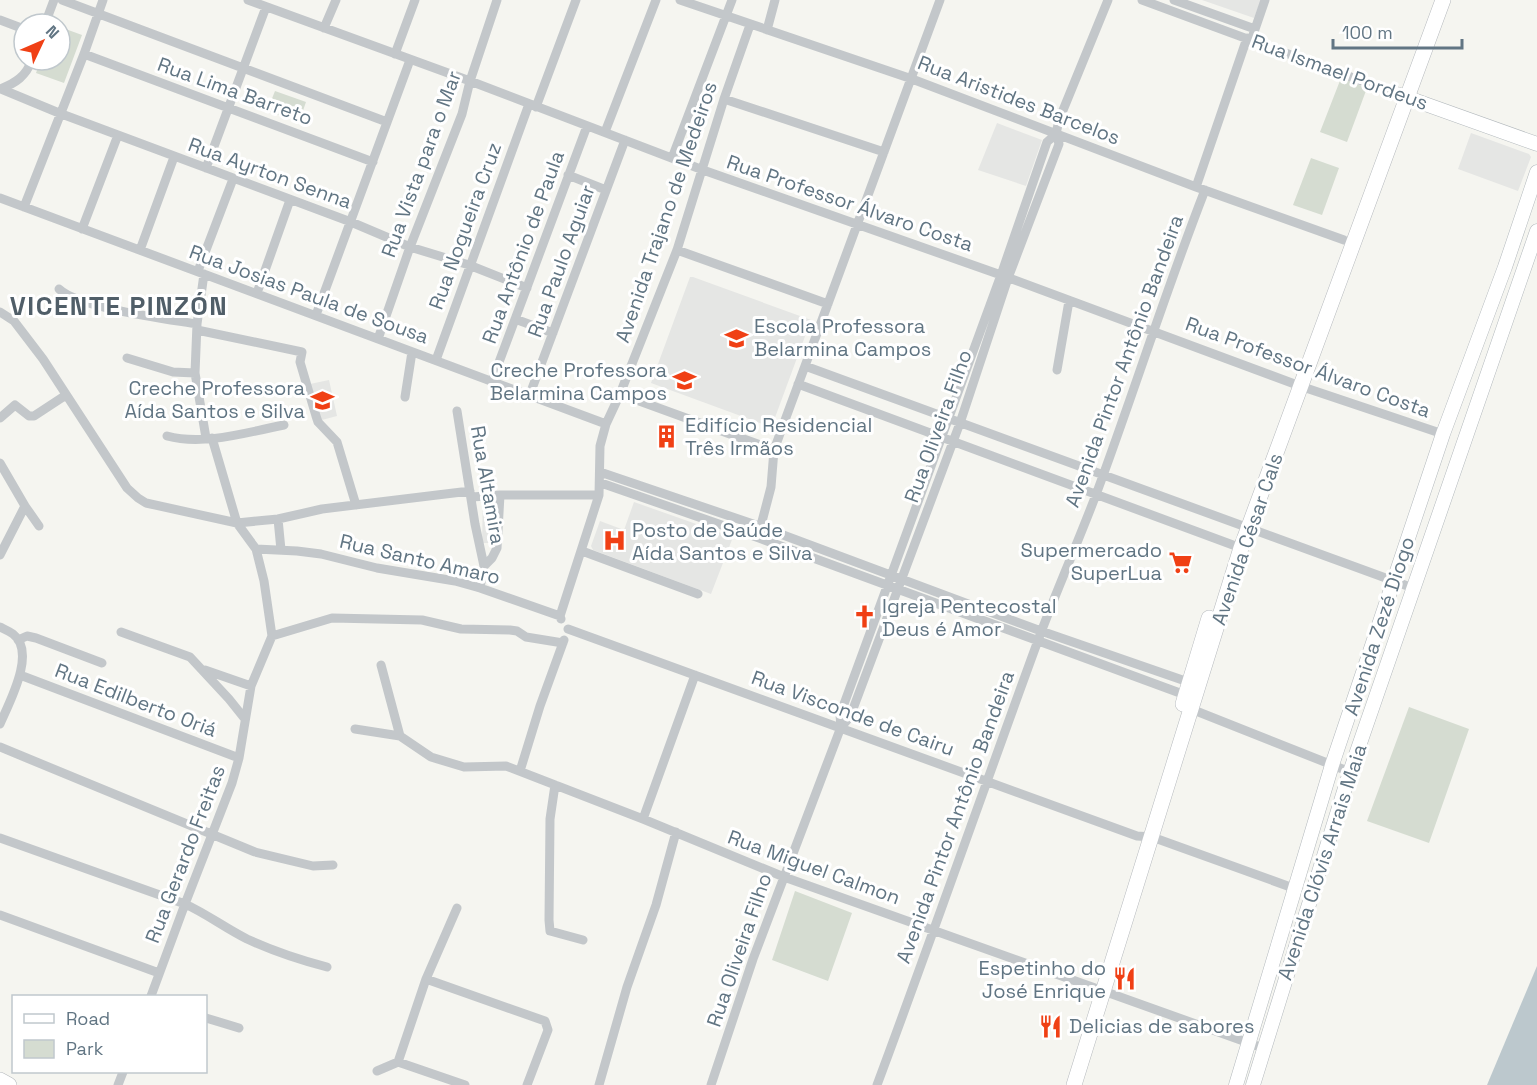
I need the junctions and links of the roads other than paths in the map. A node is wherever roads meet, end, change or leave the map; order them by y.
1 (62, 0) edge
2 (103, 0) edge
3 (336, 0) edge
4 (415, 0) edge
5 (497, 0) edge
6 (576, 0) edge
7 (656, 0) edge
8 (680, 0) edge
9 (732, 0) edge
10 (775, 0) edge
11 (940, 0) edge
12 (1108, 0) edge
13 (1142, 0) edge
14 (1174, 0) edge
15 (1265, 0) edge
16 (1432, 0) edge
17 (1443, 0) edge
18 (258, 3) edge
19 (98, 13) junction
20 (726, 17) junction
21 (750, 26) junction
22 (324, 28) junction
23 (1255, 29) junction
24 (767, 30) junction
25 (1249, 39) junction
26 (84, 54) junction
27 (395, 54) junction
28 (410, 60) junction
29 (243, 67) junction
30 (26, 72) edge
31 (912, 79) junction
32 (470, 81) junction
33 (0, 90) edge
34 (1401, 95) junction
35 (724, 99) junction
36 (532, 106) junction
37 (228, 107) junction
38 (59, 113) junction
39 (387, 122) junction
40 (586, 126) junction
41 (605, 132) junction
42 (1056, 134) junction
43 (118, 135) junction
44 (625, 140) junction
45 (1537, 144) edge
46 (884, 152) junction
47 (174, 157) junction
48 (672, 158) junction
49 (373, 162) junction
50 (206, 168) junction
51 (702, 170) junction
52 (1537, 172) edge
53 (568, 175) junction
54 (233, 179) junction
55 (1200, 189) junction
56 (606, 190) junction
57 (0, 198) edge
58 (290, 200) junction
59 (24, 207) junction
60 (351, 222) junction
61 (856, 226) junction
62 (82, 229) junction
63 (1537, 231) edge
64 (1348, 242) junction
65 (410, 247) junction
66 (140, 250) junction
67 (676, 250) junction
68 (470, 266) junction
69 (201, 273) junction
70 (1005, 277) junction
71 (527, 288) junction
72 (59, 289) dead end
73 (257, 293) junction
74 (1069, 301) junction
75 (828, 304) junction
76 (0, 312) edge
77 (316, 315) junction
78 (515, 319) junction
79 (197, 327) junction
80 (1154, 332) junction
81 (553, 333) junction
82 (378, 339) junction
83 (412, 352) junction
84 (127, 358) dead end
85 (436, 360) junction
86 (805, 366) junction
87 (1057, 370) dead end
88 (195, 373) junction
89 (492, 381) junction
90 (798, 384) junction
91 (1296, 384) junction
92 (530, 394) junction
93 (620, 394) junction
94 (66, 395) junction
95 (405, 397) dead end
96 (457, 411) dead end
97 (0, 418) edge
98 (948, 418) junction
99 (960, 423) junction
100 (606, 424) junction
101 (284, 425) dead end
102 (1443, 434) junction
103 (167, 436) dead end
104 (941, 437) junction
105 (209, 438) junction
106 (952, 441) junction
107 (774, 450) junction
108 (0, 463) edge
109 (600, 472) junction
110 (1103, 475) junction
111 (601, 483) junction
112 (471, 494) junction
113 (500, 495) junction
114 (599, 495) junction
115 (1096, 495) junction
116 (356, 505) junction
117 (25, 506) junction
118 (278, 519) junction
119 (237, 523) junction
120 (39, 526) dead end
121 (759, 526) junction
122 (1244, 526) junction
123 (782, 535) junction
124 (759, 538) junction
125 (778, 545) junction
126 (1237, 546) junction
127 (255, 549) junction
128 (820, 549) junction
129 (281, 550) junction
130 (582, 551) junction
131 (0, 555) edge
132 (817, 559) junction
133 (484, 566) junction
134 (889, 580) junction
135 (1394, 581) junction
136 (899, 584) junction
137 (480, 588) junction
138 (1413, 588) junction
139 (698, 594) dead end
140 (560, 616) junction
141 (876, 616) junction
142 (886, 620) junction
143 (0, 627) edge
144 (568, 629) junction
145 (121, 632) dead end
146 (1040, 635) junction
147 (272, 636) junction
148 (18, 640) junction
149 (563, 643) junction
150 (863, 651) junction
151 (873, 654) junction
152 (1105, 654) junction
153 (102, 663) dead end
154 (1101, 664) junction
155 (381, 665) dead end
156 (203, 669) junction
157 (20, 675) junction
158 (695, 675) junction
159 (251, 686) junction
160 (1192, 694) junction
161 (245, 719) junction
162 (0, 724) edge
163 (841, 727) junction
164 (355, 729) dead end
165 (400, 736) junction
166 (0, 747) edge
167 (239, 758) junction
168 (1332, 765) junction
169 (520, 771) junction
170 (1350, 772) junction
171 (986, 780) junction
172 (555, 785) junction
173 (643, 819) junction
174 (676, 832) junction
175 (211, 835) junction
176 (1146, 837) junction
177 (0, 838) edge
178 (333, 865) dead end
179 (784, 877) junction
180 (1296, 889) junction
181 (185, 904) junction
182 (457, 908) dead end
183 (0, 915) edge
184 (934, 931) junction
185 (583, 940) dead end
186 (327, 967) dead end
187 (159, 973) junction
188 (426, 980) junction
189 (1099, 990) junction
190 (151, 995) edge
191 (207, 1018) edge
192 (238, 1028) dead end
193 (1248, 1042) junction
194 (1263, 1048) junction
195 (398, 1062) junction
196 (377, 1071) dead end
197 (0, 1080) edge
198 (9, 1085) edge
199 (465, 1085) edge
200 (527, 1085) edge
201 (599, 1085) edge
202 (711, 1085) edge
203 (877, 1085) edge
204 (1064, 1085) edge
205 (1074, 1085) edge
206 (1236, 1085) edge
207 (1252, 1085) edge

1 - 19 street
2 - 19 street
3 - 22 street
4 - 27 street
5 - 32 street, Rua Vista para o Mar
6 - 36 street, Rua Nogueira Cruz
7 - 41 street
8 - 20 street, Rua Aristides Barcelos
9 - 20 street
10 - 24 street
11 - 31 street
12 - 42 street, Rua Oliveira Filho
13 - 25 street, Rua Ismael Pordeus
14 - 23 street, Rua Ismael Pordeus
15 - 23 street, Avenida Pintor Antônio Bandeira
16 - 34 main road, Avenida César Cals
17 - 34 main road, Avenida César Cals
18 - 22 street, Rua Professor Álvaro Costa
18 - 29 street
19 - 26 street
19 - 29 street
20 - 21 street, Rua Aristides Barcelos
20 - 48 street
21 - 24 street, Rua Aristides Barcelos
21 - 35 street, Avenida Trajano de Medeiros
22 - 27 street, Rua Professor Álvaro Costa
23 - 25 street, Avenida Pintor Antônio Bandeira
24 - 31 street, Rua Aristides Barcelos
25 - 34 street, Rua Ismael Pordeus
25 - 55 street, Avenida Pintor Antônio Bandeira
26 - 37 street, Rua Lima Barreto
26 - 38 street
27 - 28 street, Rua Professor Álvaro Costa
28 - 32 street, Rua Professor Álvaro Costa
28 - 39 street
29 - 37 street
29 - 39 street
30 - 33 street
31 - 42 street, Rua Aristides Barcelos
31 - 46 street
32 - 36 street, Rua Professor Álvaro Costa
32 - 65 street, Rua Vista para o Mar
33 - 38 street, Rua Ayrton Senna
34 - 45 main road, Rua Ismael Pordeus
34 - 64 main road, Avenida César Cals
35 - 46 street
35 - 51 street, Avenida Trajano de Medeiros
36 - 40 street, Rua Professor Álvaro Costa
36 - 68 street, Rua Nogueira Cruz
37 - 49 street, Rua Lima Barreto
37 - 50 street
38 - 43 street, Rua Ayrton Senna
38 - 59 street
39 - 49 street
40 - 41 street, Rua Professor Álvaro Costa
40 - 53 street, Rua Antônio de Paula
41 - 44 street, Rua Professor Álvaro Costa
42 - 55 street, Rua Aristides Barcelos
42 - 70 street, Rua Oliveira Filho
43 - 47 street, Rua Ayrton Senna
43 - 62 street
44 - 48 street, Rua Professor Álvaro Costa
44 - 56 street, Rua Paulo Aguiar
46 - 61 street
47 - 50 street, Rua Ayrton Senna
47 - 66 street
48 - 51 street, Rua Professor Álvaro Costa
49 - 60 street
50 - 54 street, Rua Ayrton Senna
51 - 61 street, Rua Professor Álvaro Costa
51 - 67 street, Avenida Trajano de Medeiros
52 - 102 main road, Avenida Zezé Diogo
53 - 56 street
53 - 71 street, Rua Antônio de Paula
54 - 58 street, Rua Ayrton Senna
54 - 69 street
55 - 64 street, Rua Aristides Barcelos
55 - 80 street, Avenida Pintor Antônio Bandeira
56 - 81 street, Rua Paulo Aguiar
57 - 59 street, Rua Josias Paula de Sousa
58 - 60 street, Rua Ayrton Senna
58 - 73 street
59 - 62 street, Rua Josias Paula de Sousa
60 - 65 street, Rua Ayrton Senna
60 - 77 street
61 - 70 street, Rua Professor Álvaro Costa
61 - 75 street
62 - 66 street, Rua Josias Paula de Sousa
63 - 138 main road, Avenida Clóvis Arrais Maia
64 - 91 main road, Avenida César Cals
65 - 68 street, Rua Ayrton Senna
65 - 82 street, Rua Vista para o Mar
66 - 69 street, Rua Josias Paula de Sousa
67 - 75 street
67 - 93 street, Avenida Trajano de Medeiros
68 - 71 street, Rua Ayrton Senna
68 - 85 street, Rua Nogueira Cruz
69 - 73 street, Rua Josias Paula de Sousa
69 - 79 street
70 - 74 street, Rua Professor Álvaro Costa
70 - 98 street, Rua Oliveira Filho
70 - 99 street, Rua Oliveira Filho
71 - 78 street, Rua Antônio de Paula
72 - 79 street
73 - 77 street, Rua Josias Paula de Sousa
74 - 80 street, Rua Professor Álvaro Costa
74 - 87 street
75 - 86 street
76 - 94 street
77 - 82 street, Rua Josias Paula de Sousa
78 - 81 street
78 - 89 street, Rua Antônio de Paula
79 - 88 street
79 - 116 street
80 - 91 street, Rua Professor Álvaro Costa
80 - 110 street, Avenida Pintor Antônio Bandeira
81 - 92 street, Rua Paulo Aguiar
82 - 83 street, Rua Josias Paula de Sousa
83 - 85 street, Rua Josias Paula de Sousa
83 - 95 street
84 - 88 street
85 - 89 street, Rua Josias Paula de Sousa
86 - 90 street
86 - 98 street
88 - 105 street
89 - 92 street, Rua Josias Paula de Sousa
90 - 104 street
90 - 107 street
91 - 102 street, Rua Professor Álvaro Costa
91 - 122 main road, Avenida César Cals
92 - 100 street, Rua Josias Paula de Sousa
93 - 100 street, Avenida Trajano de Medeiros
93 - 107 street
94 - 97 street
94 - 119 street
96 - 112 street, Rua Altamira
98 - 99 street
98 - 104 street, Rua Oliveira Filho
99 - 106 street, Rua Oliveira Filho
99 - 110 street
100 - 109 street, Avenida Trajano de Medeiros
101 - 105 street
102 - 135 main road, Avenida Zezé Diogo
103 - 105 street
104 - 106 street
104 - 134 street, Rua Oliveira Filho
105 - 119 street
106 - 115 street
106 - 136 street, Rua Oliveira Filho
107 - 121 street
108 - 117 street
109 - 111 street, Avenida Trajano de Medeiros
109 - 121 street
110 - 115 street, Avenida Pintor Antônio Bandeira
110 - 122 street
111 - 114 street, Avenida Trajano de Medeiros
111 - 124 street
112 - 113 street
112 - 116 street
112 - 133 street, Rua Altamira
113 - 114 street
113 - 133 street
114 - 130 street, Avenida Trajano de Medeiros
115 - 126 street
115 - 146 street, Avenida Pintor Antônio Bandeira
116 - 118 street
117 - 120 street
117 - 131 street
118 - 119 street
118 - 129 street
119 - 127 street
121 - 123 street
121 - 124 street
122 - 126 main road, Avenida César Cals
122 - 135 street
123 - 125 street
123 - 128 street
124 - 125 street
125 - 132 street
126 - 160 main road, Avenida César Cals
127 - 129 street, Rua Santo Amaro
127 - 147 street
128 - 132 street
128 - 134 street
129 - 137 street, Rua Santo Amaro
130 - 139 street
130 - 140 street, Avenida Trajano de Medeiros
132 - 134 street
133 - 137 street
134 - 136 street
134 - 141 street, Rua Oliveira Filho
135 - 138 street
135 - 168 main road, Avenida Zezé Diogo
136 - 142 street, Rua Oliveira Filho
136 - 146 street
137 - 140 street, Rua Santo Amaro
138 - 170 main road, Avenida Clóvis Arrais Maia
140 - 144 street
141 - 142 street
141 - 150 street, Rua Oliveira Filho
142 - 151 street, Rua Oliveira Filho
143 - 148 street
144 - 149 street
144 - 158 street, Rua Visconde de Cairu
145 - 156 street
146 - 152 street
146 - 154 street
146 - 171 street, Avenida Pintor Antônio Bandeira
147 - 149 street
147 - 159 street, Rua Gerardo Freitas
148 - 153 street
148 - 157 street
149 - 169 street
150 - 151 street
150 - 163 street, Rua Oliveira Filho
151 - 163 street, Rua Oliveira Filho
152 - 154 street
152 - 160 street
154 - 160 street
155 - 165 street
156 - 159 street
156 - 161 street
157 - 162 street
157 - 167 street, Rua Edilberto Oriá
158 - 163 street, Rua Visconde de Cairu
158 - 173 street
159 - 161 street, Rua Gerardo Freitas
160 - 168 street
160 - 176 main road, Avenida César Cals
161 - 167 street, Rua Gerardo Freitas
163 - 171 street, Rua Visconde de Cairu
163 - 179 street, Rua Oliveira Filho
164 - 165 street, Rua Miguel Calmon
165 - 169 street, Rua Miguel Calmon
166 - 175 street
167 - 175 street, Rua Gerardo Freitas
168 - 170 street
168 - 180 main road, Avenida Zezé Diogo
169 - 172 street, Rua Miguel Calmon
170 - 194 main road, Avenida Clóvis Arrais Maia
171 - 176 street, Rua Visconde de Cairu
171 - 184 street, Avenida Pintor Antônio Bandeira
172 - 173 street, Rua Miguel Calmon
172 - 185 street
173 - 174 street, Rua Miguel Calmon
174 - 179 street, Rua Miguel Calmon
174 - 201 street
175 - 178 street
175 - 181 street, Rua Gerardo Freitas
176 - 180 street, Rua Visconde de Cairu
176 - 189 main road, Avenida César Cals
177 - 181 street
179 - 184 street, Rua Miguel Calmon
179 - 202 street, Rua Oliveira Filho
180 - 193 main road, Avenida Zezé Diogo
181 - 186 street
181 - 187 street, Rua Gerardo Freitas
182 - 188 street
183 - 187 street
184 - 189 street, Rua Miguel Calmon
184 - 203 street, Avenida Pintor Antônio Bandeira
187 - 190 street, Rua Gerardo Freitas
188 - 195 street
188 - 200 street
189 - 193 street, Rua Miguel Calmon
189 - 204 main road, Avenida César Cals
189 - 205 main road, Avenida César Cals
191 - 192 street
193 - 194 street, Rua Miguel Calmon
193 - 206 main road, Avenida Zezé Diogo
194 - 207 main road, Avenida Clóvis Arrais Maia
195 - 196 street
195 - 199 street
197 - 198 main road

